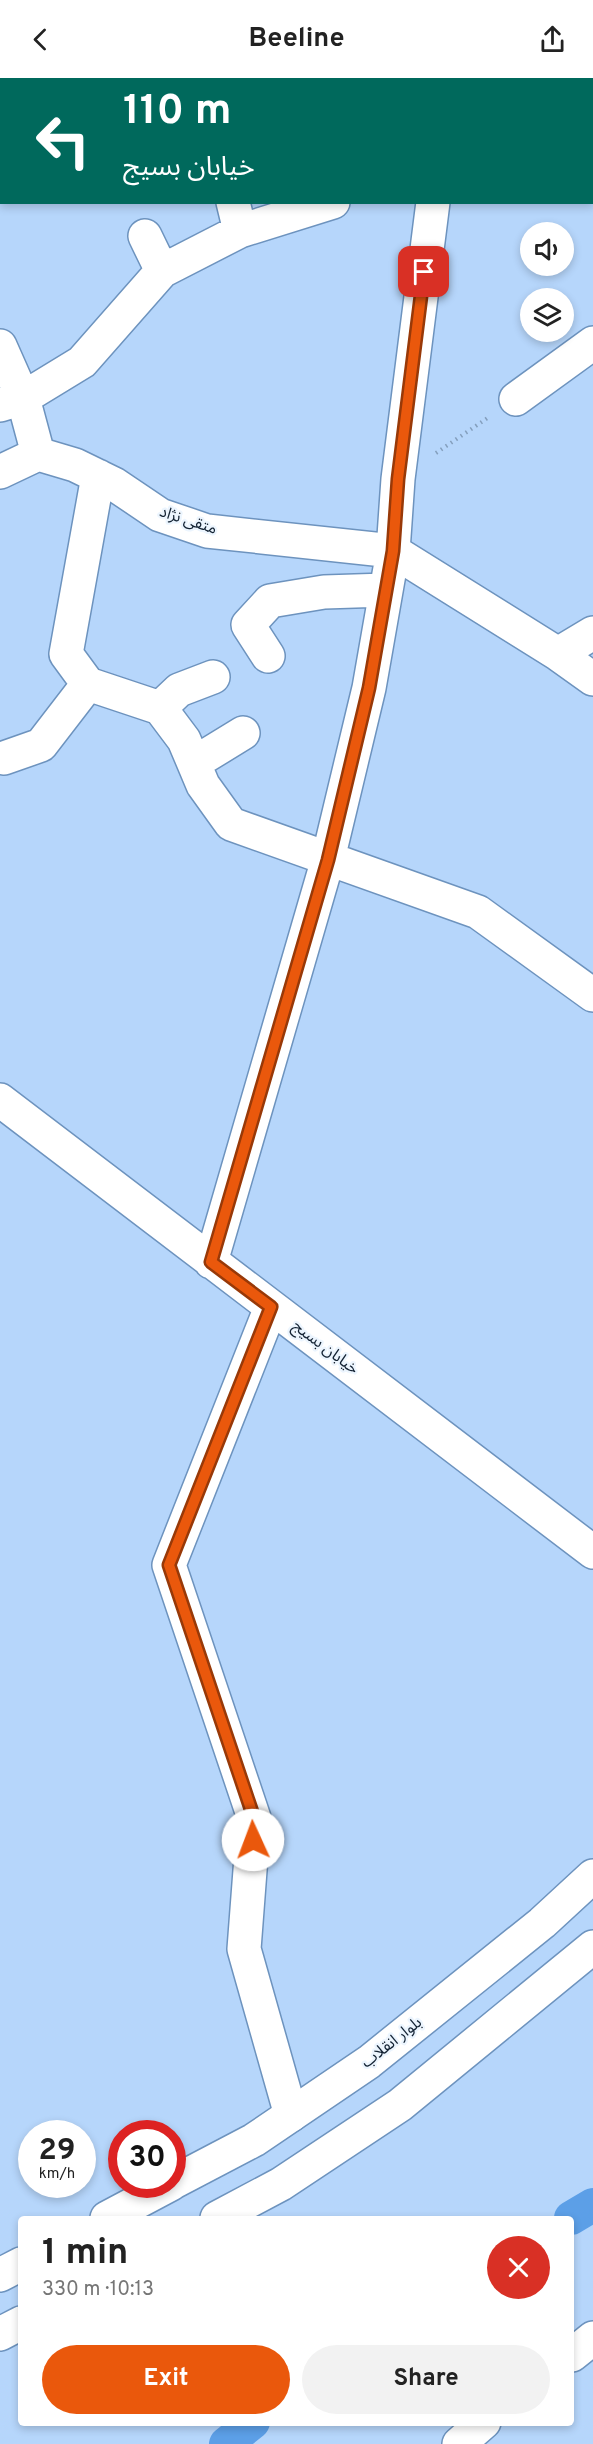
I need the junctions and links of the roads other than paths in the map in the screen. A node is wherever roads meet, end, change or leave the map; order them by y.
1 (320, 204) edge
2 (434, 204) edge
3 (236, 217) edge
4 (145, 236) dead end
5 (162, 271) junction
6 (0, 346) edge
7 (591, 347) edge
8 (516, 399) road end
9 (11, 402) edge
10 (39, 454) junction
11 (0, 472) edge
12 (98, 476) junction
13 (393, 551) junction
14 (386, 590) junction
15 (593, 633) edge
16 (558, 654) junction
17 (268, 656) dead end
18 (213, 677) dead end
19 (593, 679) edge
20 (88, 684) junction
21 (160, 708) junction
22 (243, 733) dead end
23 (4, 758) dead end
24 (194, 763) junction
25 (328, 860) junction
26 (593, 995) edge
27 (0, 1100) edge
28 (211, 1262) junction
29 (271, 1307) junction
30 (593, 1552) edge
31 (593, 1876) edge
32 (593, 1947) edge
33 (291, 2115) junction
34 (186, 2176) edge
35 (145, 2198) edge
36 (111, 2216) edge
37 (221, 2216) edge
38 (18, 2266) edge
39 (0, 2275) edge
40 (18, 2325) edge
41 (0, 2334) edge
42 (593, 2338) edge
43 (574, 2353) edge
44 (479, 2426) edge
45 (459, 2444) edge

1 - 3 street
2 - 13 street
3 - 5 street
4 - 5 street
5 - 9 street
6 - 9 street
7 - 8 street
9 - 10 street
10 - 11 street
10 - 12 street, متقی نژاد
12 - 13 street, متقی نژاد
12 - 20 street
13 - 14 street
13 - 16 street
14 - 17 street
14 - 25 street
15 - 16 street
16 - 19 street
18 - 21 street
20 - 21 street
20 - 23 street
21 - 24 street
22 - 24 street
24 - 25 street
25 - 26 street
25 - 28 street
27 - 28 street, خیابان بسیج
28 - 29 street, خیابان بسیج
29 - 30 street, خیابان بسیج
29 - 33 street
31 - 33 street, بلوار انقلاب
32 - 37 street
33 - 34 street, بلوار انقلاب
35 - 36 street, بلوار انقلاب
38 - 39 street
40 - 41 street
42 - 43 street
44 - 45 street

